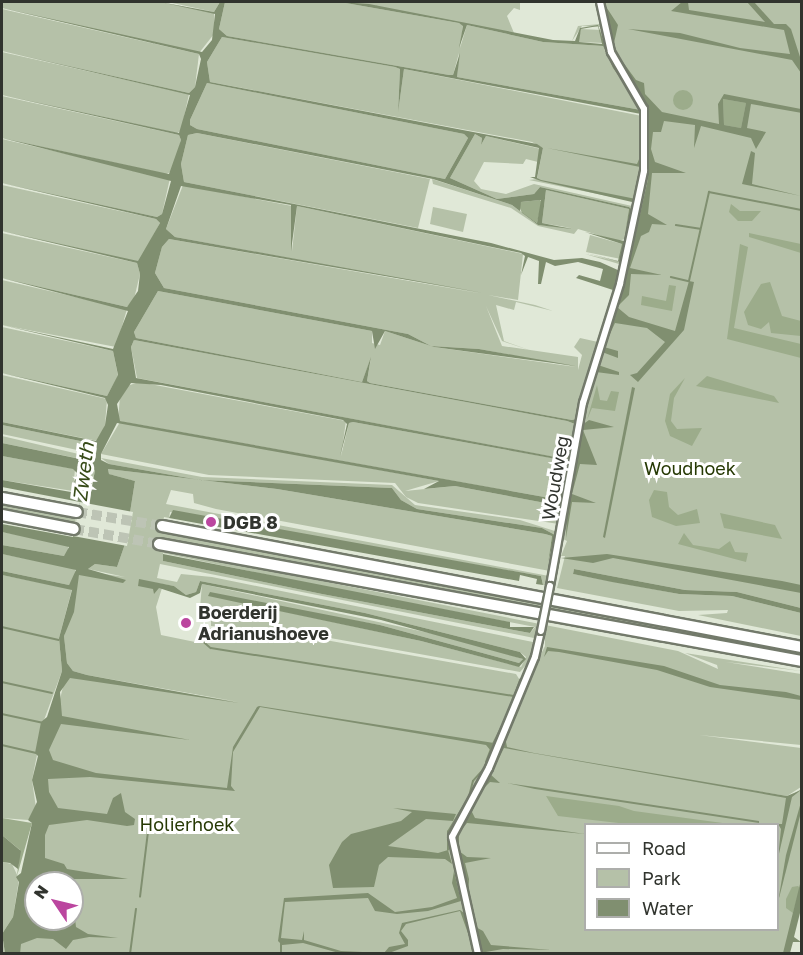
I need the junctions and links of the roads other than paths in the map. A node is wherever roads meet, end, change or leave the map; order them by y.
1 (600, 2) edge
2 (2, 498) edge
3 (77, 513) tunnel mouth
4 (2, 515) edge
5 (162, 526) tunnel mouth
6 (74, 528) tunnel mouth
7 (159, 544) tunnel mouth
8 (450, 599) junction
9 (801, 647) edge
10 (801, 661) edge
11 (801, 667) edge
12 (478, 954) edge

1 - 12 street, Woudweg, bridge
2 - 3 highway
4 - 6 highway
5 - 9 highway
7 - 8 highway
8 - 10 highway
8 - 11 highway

